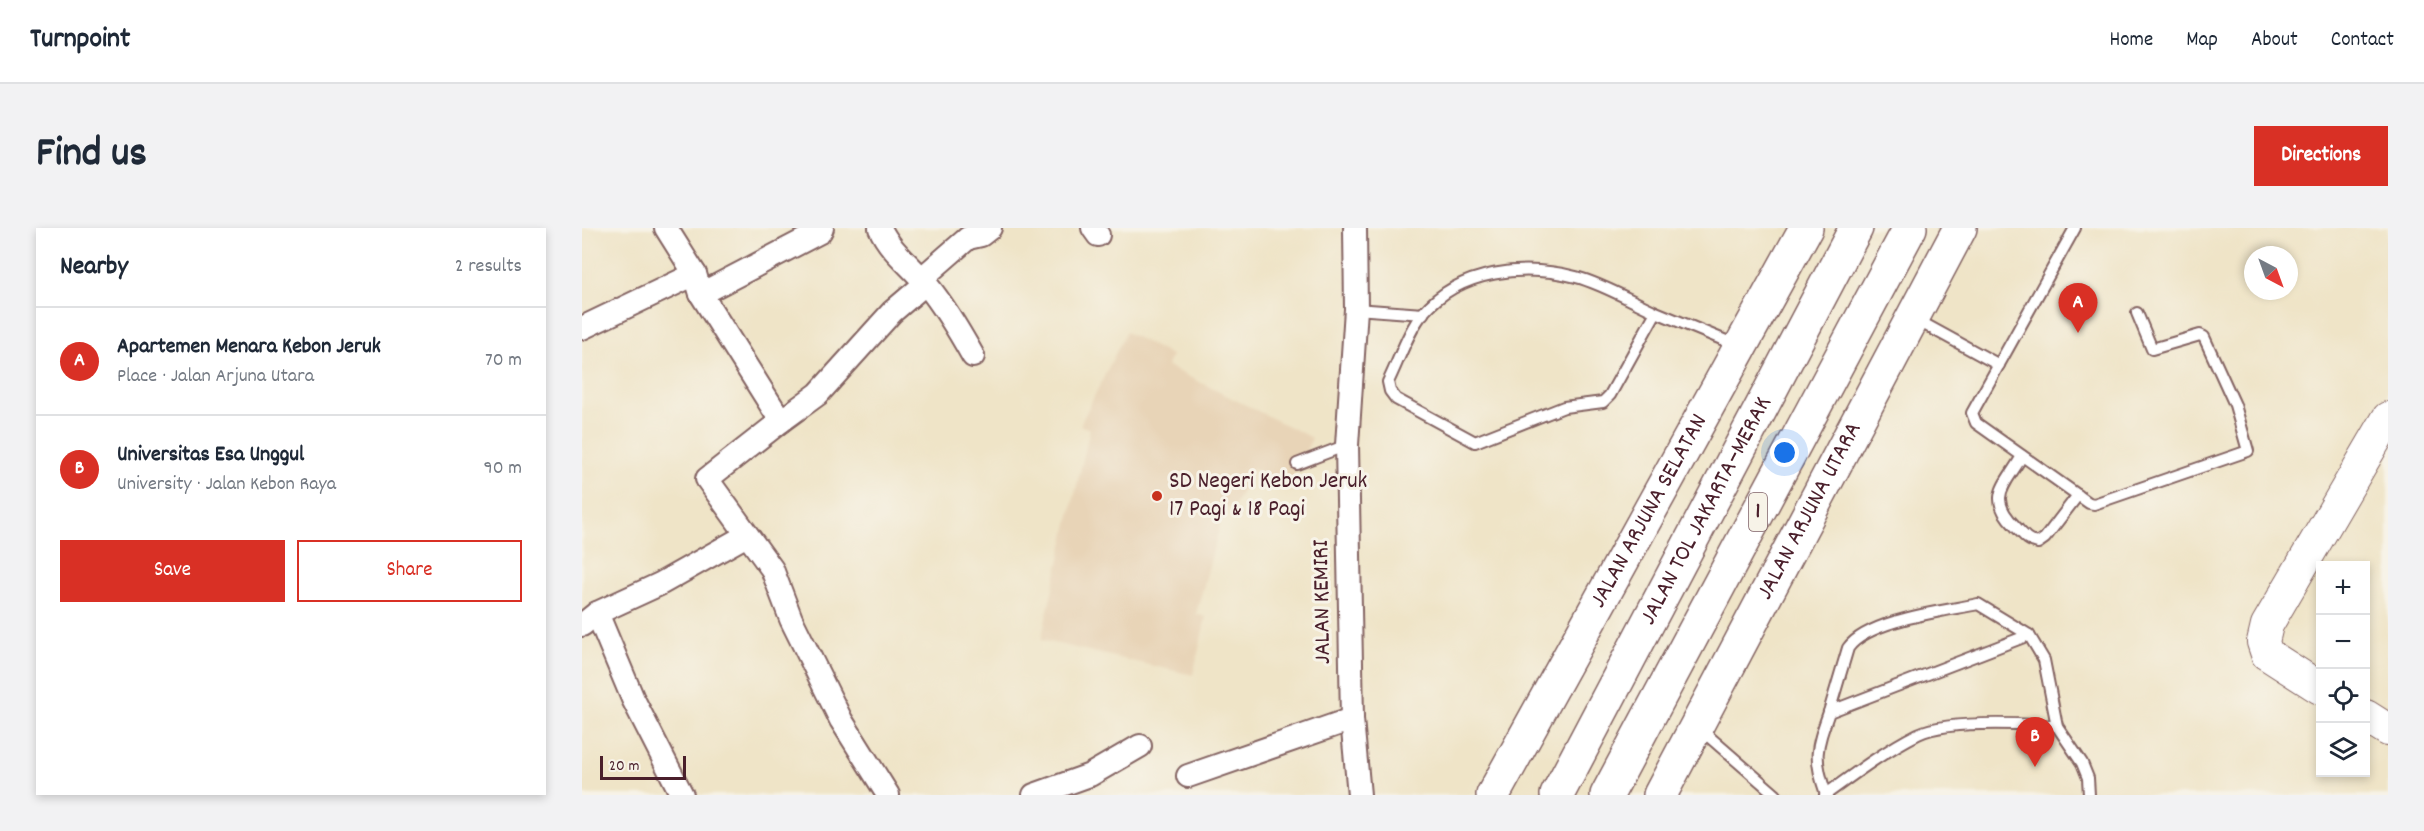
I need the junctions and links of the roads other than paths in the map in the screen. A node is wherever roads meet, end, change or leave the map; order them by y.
1 (666, 228) edge
2 (822, 228) edge
3 (880, 228) edge
4 (990, 228) edge
5 (1355, 228) edge
6 (1806, 228) edge
7 (1856, 228) edge
8 (1910, 228) edge
9 (1960, 228) edge
10 (2075, 228) edge
11 (923, 281) junction
12 (698, 284) junction
13 (1356, 309) junction
14 (1656, 312) junction
15 (2136, 313) dead end
16 (1423, 314) junction
17 (1913, 317) junction
18 (582, 328) edge
19 (1741, 348) junction
20 (974, 356) dead end
21 (1999, 365) junction
22 (2388, 418) edge
23 (781, 421) junction
24 (1347, 445) junction
25 (2022, 456) junction
26 (1297, 464) dead end
27 (2078, 495) junction
28 (747, 535) junction
29 (590, 619) edge
30 (2030, 635) junction
31 (2316, 685) edge
32 (1828, 712) junction
33 (1352, 719) junction
34 (2370, 719) edge
35 (1696, 725) junction
36 (2057, 726) junction
37 (2388, 730) edge
38 (1140, 746) dead end
39 (1188, 777) dead end
40 (682, 795) edge
41 (888, 795) edge
42 (1034, 795) edge
43 (1359, 795) edge
44 (1493, 795) edge
45 (1557, 795) edge
46 (1607, 795) edge
47 (1660, 795) edge
48 (1776, 795) edge
49 (1825, 795) edge
50 (2089, 795) edge

1 - 12 street
2 - 12 street
3 - 11 street
4 - 11 street
5 - 13 street, JALAN KEMIRI
6 - 19 main road, JALAN ARJUNA SELATAN
7 - 45 main road, JALAN TOL JAKARTA–MERAK / 1
8 - 46 main road, JALAN TOL JAKARTA–MERAK / 1
9 - 17 main road, JALAN ARJUNA UTARA
10 - 21 lane
11 - 20 street
11 - 23 street
12 - 18 street
12 - 23 street
13 - 16 lane
13 - 24 street, JALAN KEMIRI
14 - 16 lane
14 - 16 lane
14 - 19 lane
15 - 27 lane
17 - 21 lane
17 - 35 main road, JALAN ARJUNA UTARA
19 - 44 main road, JALAN ARJUNA SELATAN
21 - 25 lane
22 - 31 street
23 - 28 street
24 - 26 lane
24 - 33 street, JALAN KEMIRI
25 - 27 lane
25 - 27 lane
28 - 29 street
28 - 41 street
29 - 40 street
30 - 32 lane
30 - 32 lane
30 - 36 lane
32 - 49 lane
33 - 39 street
33 - 43 street, JALAN KEMIRI
34 - 37 street
35 - 47 main road, JALAN ARJUNA UTARA
35 - 48 lane
36 - 49 lane
36 - 50 lane
38 - 42 street

